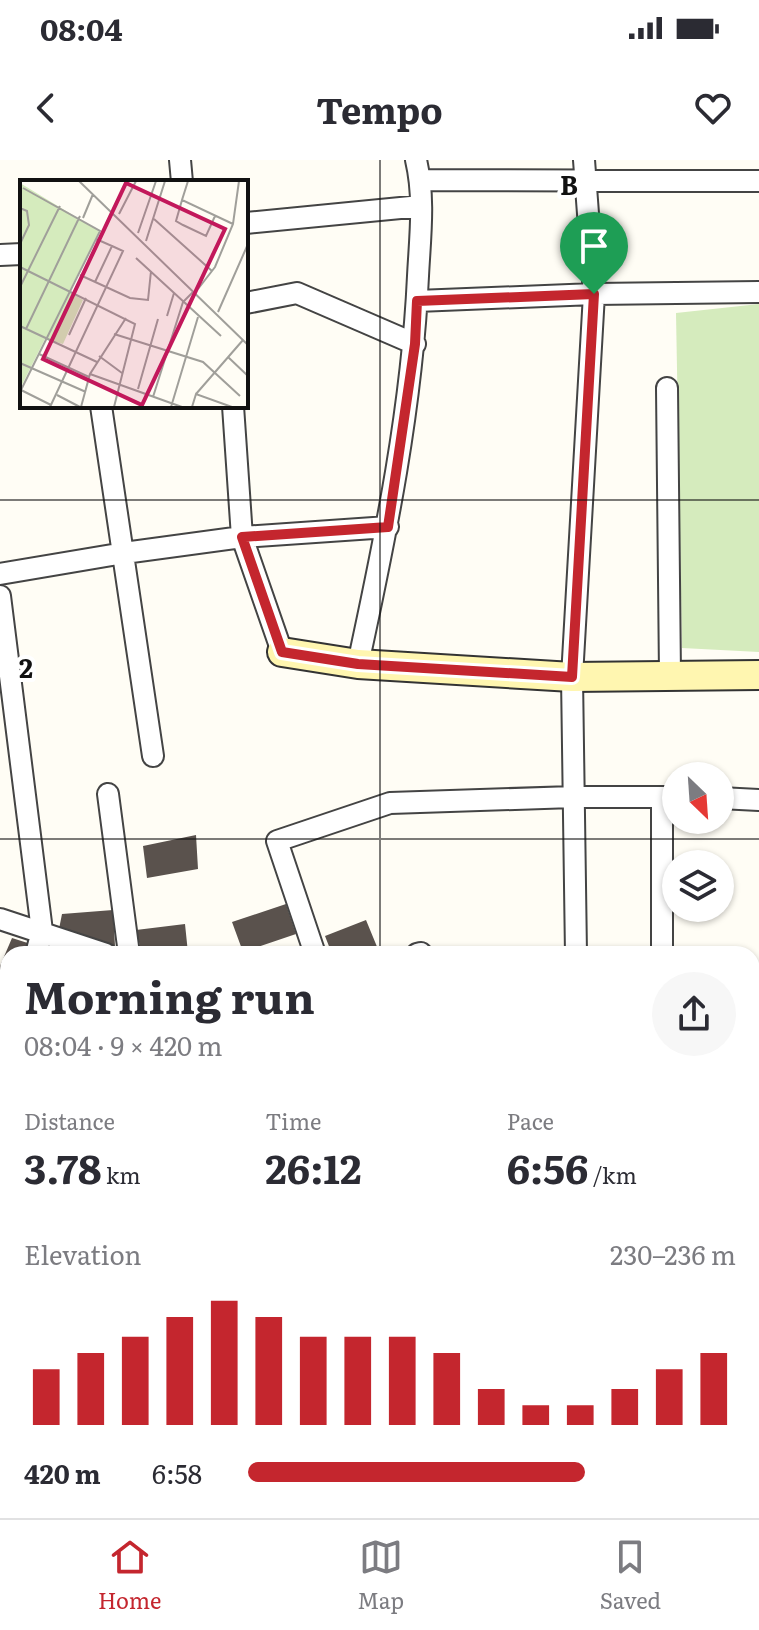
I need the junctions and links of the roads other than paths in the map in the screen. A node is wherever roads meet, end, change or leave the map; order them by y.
1 (180, 160) edge
2 (418, 170) edge
3 (584, 170) edge
4 (182, 180) edge
5 (759, 181) edge
6 (421, 206) junction
7 (248, 223) edge
8 (20, 254) edge
9 (0, 255) edge
10 (759, 292) edge
11 (594, 294) junction
12 (417, 301) junction
13 (248, 303) edge
14 (415, 344) junction
15 (667, 388) dead end
16 (101, 408) edge
17 (233, 408) edge
18 (388, 527) junction
19 (242, 537) junction
20 (124, 553) junction
21 (0, 574) edge
22 (0, 596) edge
23 (282, 652) joint
24 (358, 664) junction
25 (670, 675) junction
26 (759, 675) edge
27 (572, 677) junction
28 (153, 756) dead end
29 (108, 794) dead end
30 (573, 797) junction
31 (662, 797) edge
32 (734, 799) edge
33 (759, 800) edge
34 (667, 834) edge
35 (0, 919) edge
36 (42, 931) junction
37 (38, 946) edge
38 (84, 946) edge
39 (128, 946) edge
40 (312, 946) edge
41 (576, 946) edge
42 (662, 946) edge

1 - 4 street
2 - 3 street
2 - 6 street
3 - 5 street
3 - 11 street
6 - 7 street
6 - 12 street
8 - 9 street
10 - 11 street
11 - 12 street
11 - 27 street
12 - 14 street
13 - 14 street
14 - 18 street
15 - 25 street
16 - 20 street
17 - 19 street
18 - 19 street
18 - 24 street
19 - 20 street
19 - 23 street
20 - 21 street
20 - 28 street
22 - 36 street
23 - 24 street
24 - 27 street
25 - 26 street
25 - 27 street
27 - 30 street
29 - 39 street
30 - 31 street
30 - 40 street
30 - 41 street
32 - 33 street
34 - 42 street
35 - 36 street
36 - 37 street
36 - 38 street

